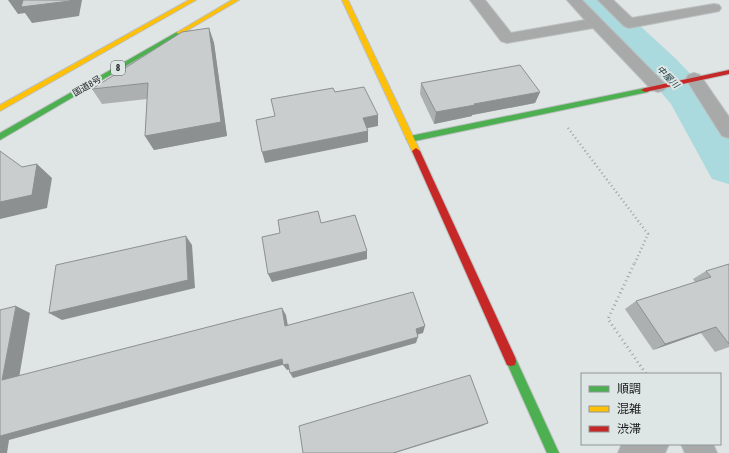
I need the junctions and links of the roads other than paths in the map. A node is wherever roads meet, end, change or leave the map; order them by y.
1 (193, 0) edge
2 (236, 0) edge
3 (345, 0) edge
4 (477, 0) edge
5 (574, 0) edge
6 (604, 0) edge
7 (714, 8) edge
8 (596, 23) junction
9 (729, 72) edge
10 (689, 80) junction
11 (662, 86) junction
12 (0, 108) edge
13 (729, 132) edge
14 (0, 137) edge
15 (410, 139) junction
16 (652, 445) edge
17 (553, 453) edge
18 (633, 453) edge

1 - 12 main road, 8
2 - 14 main road, 国道8号 / 8
3 - 15 main road
4 - 8 street
5 - 8 street
6 - 7 street
8 - 11 street
9 - 10 main road
10 - 11 main road
10 - 13 street
11 - 15 main road
15 - 17 main road
16 - 18 street

